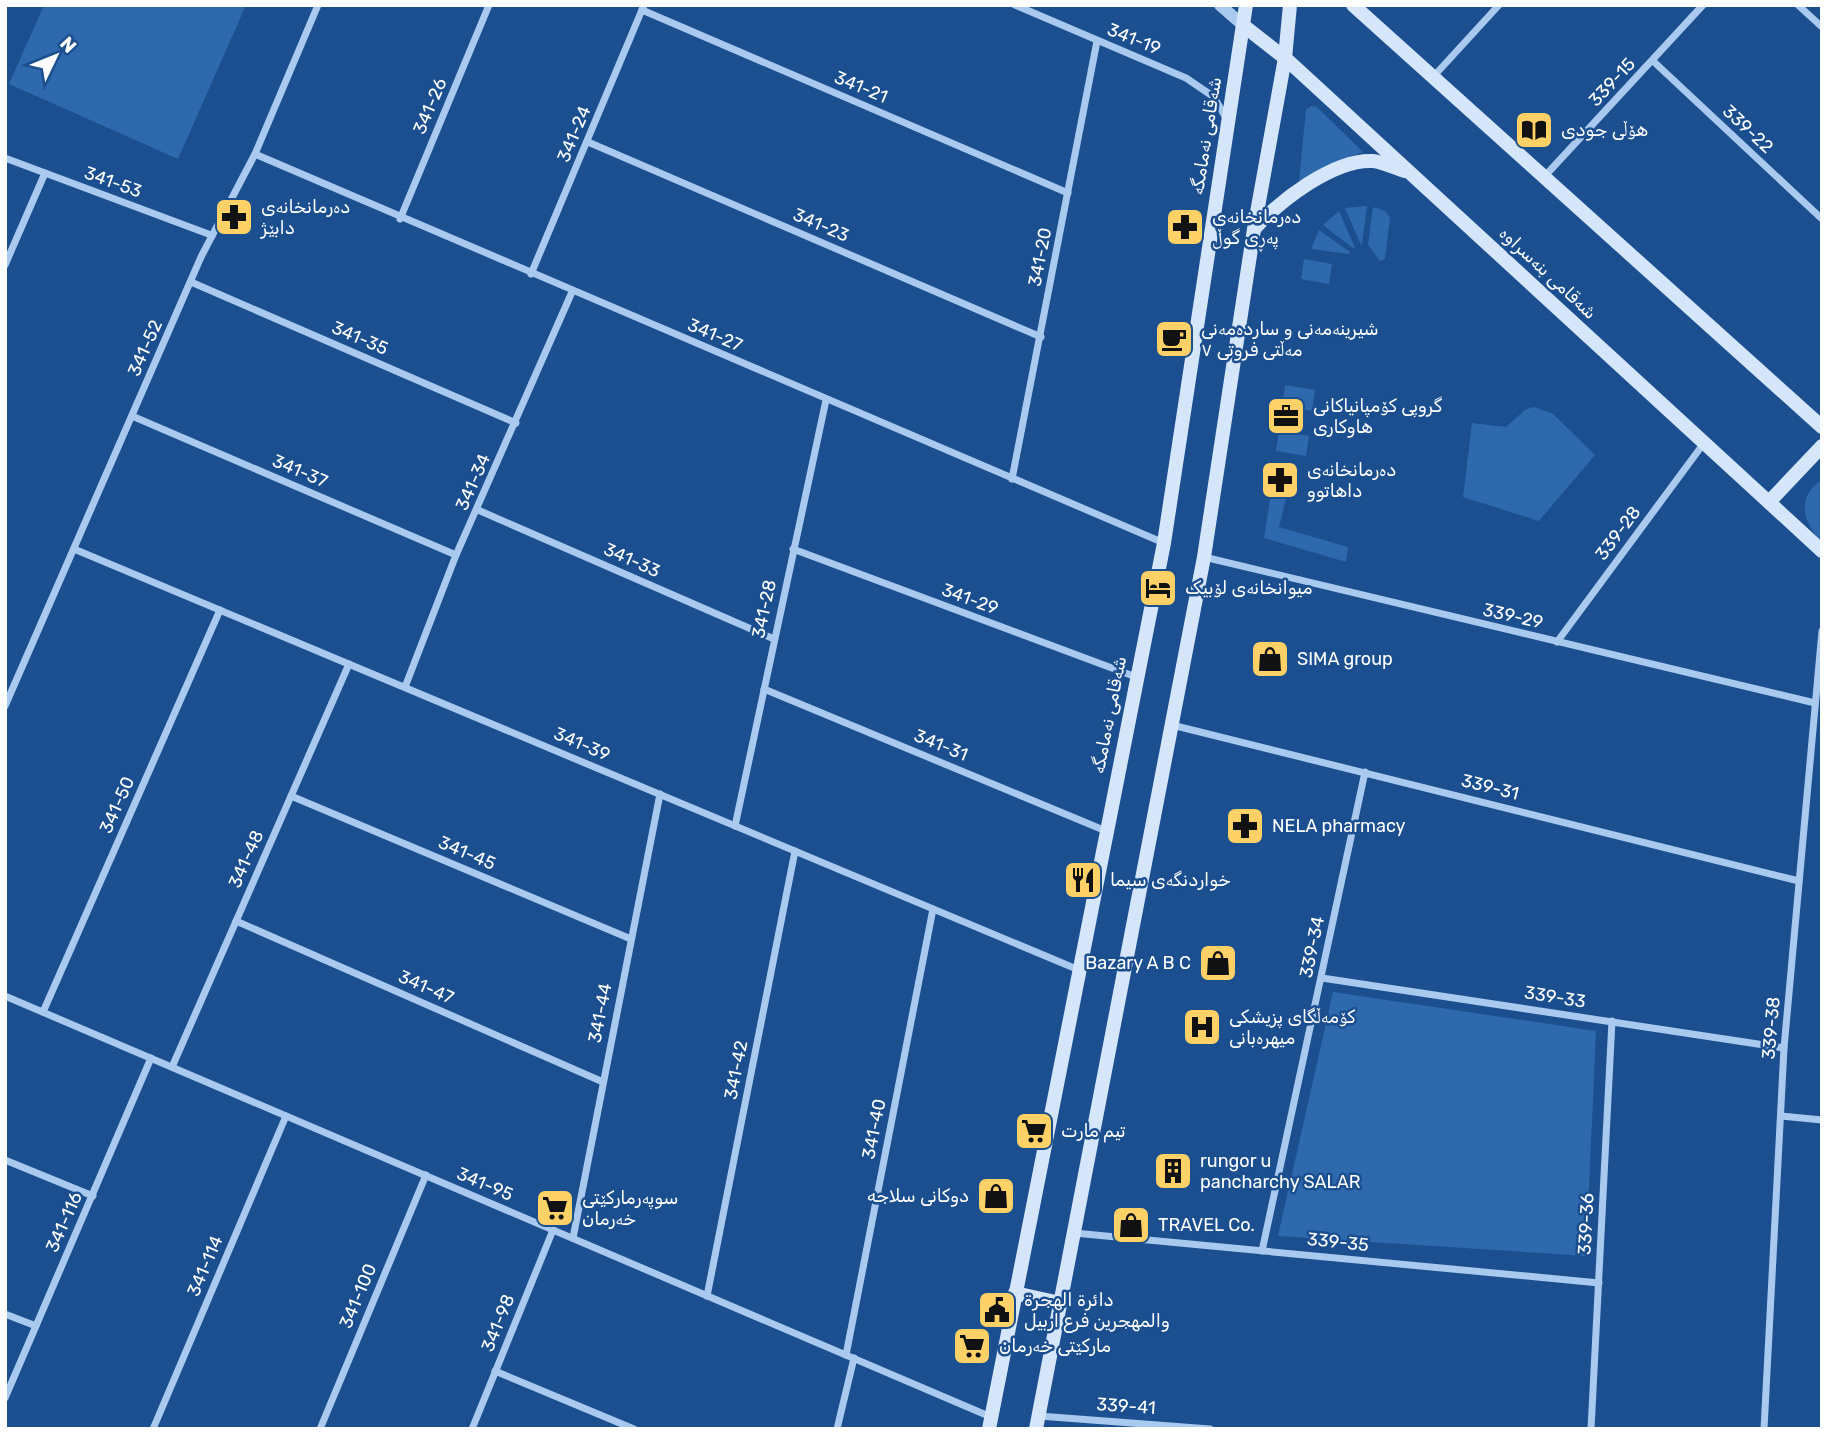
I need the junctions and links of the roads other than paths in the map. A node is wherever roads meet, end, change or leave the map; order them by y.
1 (318, 5) edge
2 (489, 5) edge
3 (1014, 5) edge
4 (1220, 5) edge
5 (1245, 5) edge
6 (1290, 5) edge
7 (1353, 5) edge
8 (1499, 5) edge
9 (1703, 5) edge
10 (1798, 5) edge
11 (643, 8) edge
12 (1244, 26) junction
13 (1822, 27) edge
14 (1097, 41) junction
15 (1285, 58) junction
16 (1653, 61) junction
17 (1432, 78) junction
18 (1227, 119) junction
19 (588, 142) junction
20 (256, 154) junction
21 (5, 158) edge
22 (1410, 172) junction
23 (45, 173) junction
24 (1542, 178) junction
25 (1068, 193) junction
26 (400, 219) junction
27 (1822, 219) edge
28 (1254, 229) junction
29 (211, 236) junction
30 (5, 265) edge
31 (531, 274) junction
32 (191, 282) junction
33 (572, 292) junction
34 (1041, 337) junction
35 (826, 400) junction
36 (132, 416) junction
37 (516, 423) junction
38 (1822, 427) edge
39 (1704, 443) junction
40 (1822, 446) edge
41 (1012, 479) junction
42 (1770, 501) junction
43 (478, 510) junction
44 (1164, 543) junction
45 (74, 549) junction
46 (793, 549) junction
47 (1822, 551) edge
48 (456, 555) junction
49 (1204, 557) junction
50 (220, 610) junction
51 (1822, 631) edge
52 (774, 639) junction
53 (1557, 642) junction
54 (349, 664) junction
55 (1136, 677) junction
56 (405, 687) junction
57 (764, 689) junction
58 (1815, 703) junction
59 (5, 706) edge
60 (1172, 725) junction
61 (1365, 772) junction
62 (660, 794) junction
63 (291, 796) junction
64 (735, 826) junction
65 (1106, 831) junction
66 (795, 851) junction
67 (1799, 881) junction
68 (933, 909) junction
69 (236, 921) junction
70 (631, 939) junction
71 (1079, 970) junction
72 (1322, 978) junction
73 (5, 996) edge
74 (43, 1012) junction
75 (1612, 1021) junction
76 (1784, 1048) junction
77 (151, 1058) junction
78 (172, 1067) junction
79 (603, 1082) junction
80 (286, 1116) junction
81 (1781, 1116) junction
82 (1822, 1120) edge
83 (5, 1160) edge
84 (426, 1175) junction
85 (93, 1196) junction
86 (553, 1230) junction
87 (1074, 1233) junction
88 (573, 1238) junction
89 (1262, 1251) junction
90 (1599, 1283) junction
91 (1015, 1293) junction
92 (708, 1296) junction
93 (1060, 1303) junction
94 (5, 1314) edge
95 (36, 1326) junction
96 (846, 1355) junction
97 (854, 1358) junction
98 (495, 1371) junction
99 (5, 1398) edge
100 (1038, 1422) edge
101 (990, 1423) edge
102 (153, 1429) edge
103 (320, 1429) edge
104 (472, 1429) edge
105 (634, 1429) edge
106 (837, 1429) edge
107 (1210, 1429) edge
108 (1591, 1429) edge
109 (1764, 1429) edge

1 - 20 street, 341-52
2 - 26 street, 341-26
3 - 14 street, 341-19
4 - 12 street
5 - 12 main road, شەقامی نەمامگە
6 - 15 main road
7 - 17 main road
8 - 17 street
9 - 16 street, 339-15
10 - 13 street
11 - 19 street, 341-24
11 - 25 street, 341-21
12 - 15 main road, شەقامی بنەسراوە
12 - 18 main road, شەقامی نەمامگە
14 - 18 street, 341-19
14 - 25 street, 341-20
15 - 22 main road, شەقامی بنەسراوە
15 - 28 main road
16 - 24 street, 339-15
16 - 27 street, 339-22
17 - 24 main road
18 - 44 main road, شەقامی نەمامگە
19 - 31 street, 341-24
19 - 34 street, 341-23
20 - 26 street, 341-27
20 - 29 street, 341-52
21 - 23 street, 341-53
22 - 28 main road
22 - 39 main road, شەقامی بنەسراوە
23 - 29 street, 341-53
23 - 30 street
24 - 38 main road
25 - 34 street, 341-20
26 - 31 street, 341-27
28 - 49 main road
29 - 32 street, 341-52
31 - 33 street, 341-27
32 - 36 street, 341-52
32 - 37 street, 341-35
33 - 35 street, 341-27
33 - 37 street, 341-34
34 - 41 street, 341-20
35 - 41 street, 341-27
35 - 46 street, 341-28
36 - 45 street, 341-52
36 - 48 street, 341-37
37 - 43 street, 341-34
39 - 42 main road, شەقامی بنەسراوە
39 - 53 street, 339-28
40 - 42 main road
41 - 44 street, 341-27
42 - 47 main road, شەقامی بنەسراوە
43 - 48 street, 341-34
43 - 52 street, 341-33
44 - 55 main road, شەقامی نەمامگە
45 - 50 street, 341-39
45 - 59 street, 341-52
46 - 52 street, 341-28
46 - 55 street, 341-29
48 - 56 street, 341-34
49 - 53 street, 339-29
49 - 60 main road
50 - 54 street, 341-39
50 - 74 street, 341-50
51 - 58 street, 339-38
52 - 57 street, 341-28
53 - 58 street, 339-29
54 - 56 street, 341-39
54 - 63 street, 341-48
55 - 65 main road, شەقامی نەمامگە
56 - 62 street, 341-39
57 - 64 street, 341-28
57 - 65 street, 341-31
58 - 67 street, 339-38
60 - 61 street, 339-31
60 - 87 main road
61 - 67 street, 339-31
61 - 72 street, 339-34
62 - 64 street, 341-39
62 - 70 street, 341-44
63 - 69 street, 341-48
63 - 70 street, 341-45
64 - 66 street, 341-39
65 - 71 main road, شەقامی نەمامگە
66 - 68 street, 341-39
66 - 92 street, 341-42
67 - 76 street, 339-38
68 - 71 street, 341-39
68 - 96 street, 341-40
69 - 78 street, 341-48
69 - 79 street, 341-47
70 - 79 street, 341-44
71 - 91 main road, شەقامی نەمامگە
72 - 75 street, 339-33
72 - 89 street, 339-34
73 - 74 street, 341-95
74 - 77 street, 341-95
75 - 76 street, 339-33
75 - 90 street, 339-36
76 - 81 street, 339-38
77 - 78 street, 341-95
77 - 85 street, 341-116
78 - 80 street, 341-95
79 - 88 street, 341-44
80 - 84 street, 341-95
80 - 102 street, 341-114
81 - 82 street
81 - 109 street, 339-38
83 - 85 street
84 - 86 street, 341-95
84 - 103 street, 341-100
85 - 95 street, 341-116
86 - 88 street, 341-95
86 - 98 street, 341-98
87 - 89 street, 339-35
87 - 93 main road
88 - 92 street, 341-95
89 - 90 street, 339-35
90 - 108 street, 339-36
91 - 93 main road
91 - 101 main road, شەقامی نەمامگە
92 - 96 street, 341-95
93 - 100 main road
94 - 95 street
95 - 99 street, 341-116
96 - 97 street, 341-95
97 - 101 street, 341-95
97 - 106 street
98 - 104 street, 341-98
98 - 105 street
100 - 107 street, 339-41

